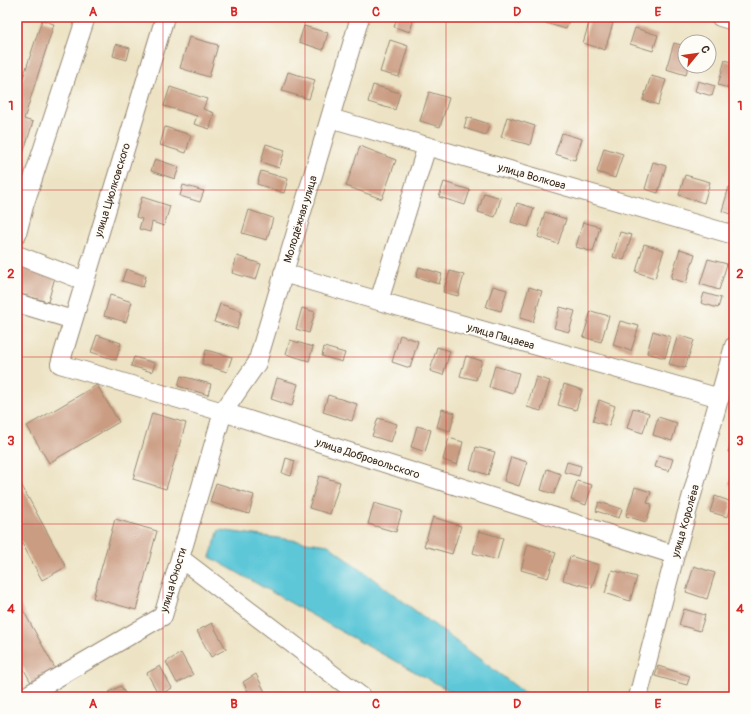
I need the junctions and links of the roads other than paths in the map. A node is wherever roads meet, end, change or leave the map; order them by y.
1 (86, 17) edge
2 (165, 17) edge
3 (360, 17) edge
4 (720, 17) edge
5 (734, 21) edge
6 (330, 118) junction
7 (427, 146) junction
8 (17, 234) edge
9 (734, 235) edge
10 (17, 255) edge
11 (284, 273) junction
12 (85, 281) junction
13 (379, 301) junction
14 (17, 303) edge
15 (73, 320) junction
16 (734, 346) edge
17 (60, 364) joint
18 (720, 398) junction
19 (223, 412) junction
20 (676, 555) junction
21 (180, 558) junction
22 (24, 697) edge
23 (362, 697) edge
24 (638, 697) edge

1 - 8 street
2 - 12 street, улица Циолковского
3 - 6 street, Молодёжная улица
4 - 5 street
6 - 7 street, улица Волкова
6 - 11 street, Молодёжная улица
7 - 9 street, улица Волкова
7 - 13 street
10 - 12 street
11 - 13 street, улица Пацаева
11 - 19 street, Молодёжная улица
12 - 15 street, улица Циолковского
13 - 18 street, улица Пацаева
14 - 15 street
15 - 17 street, улица Циолковского
16 - 18 street, улица Королёва
17 - 19 street, улица Добровольского
18 - 20 street, улица Королёва
19 - 20 street, улица Добровольского
19 - 21 street, улица Юности
20 - 24 street, улица Королёва
21 - 22 street, улица Юности
21 - 23 street

